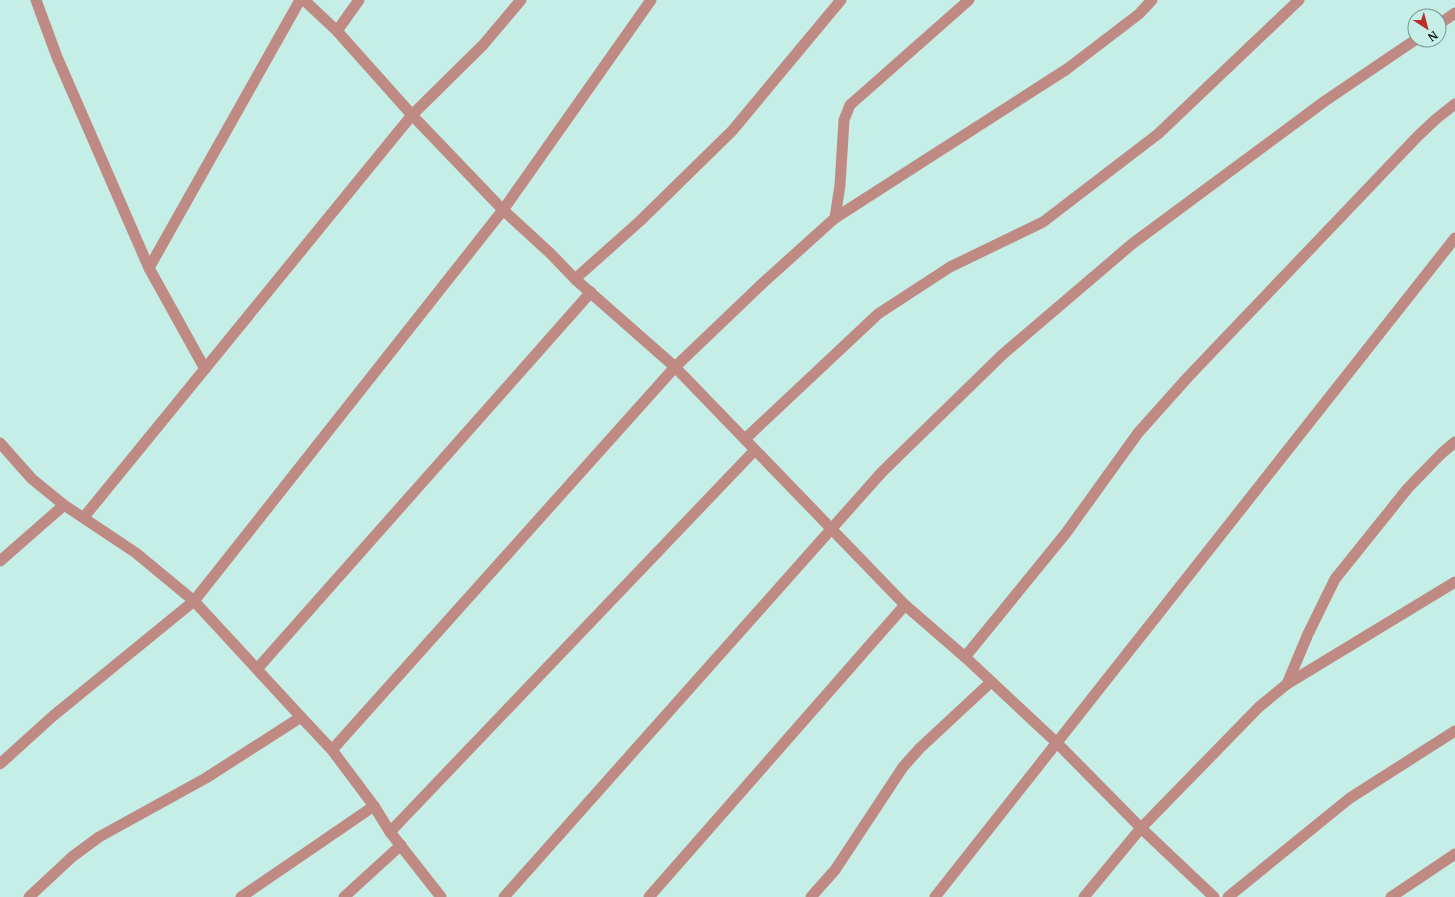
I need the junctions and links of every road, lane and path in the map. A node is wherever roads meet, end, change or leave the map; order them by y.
1 (36, 0) edge
2 (300, 0) edge
3 (304, 0) edge
4 (359, 0) edge
5 (521, 0) edge
6 (651, 0) edge
7 (841, 0) edge
8 (969, 0) edge
9 (1152, 0) edge
10 (1299, 0) edge
11 (337, 31) junction
12 (1407, 46) edge
13 (1455, 104) edge
14 (412, 115) junction
15 (503, 210) junction
16 (834, 218) junction
17 (1455, 238) edge
18 (149, 268) junction
19 (575, 278) junction
20 (591, 292) junction
21 (676, 367) junction
22 (205, 369) junction
23 (745, 439) junction
24 (1455, 442) edge
25 (0, 443) edge
26 (755, 450) junction
27 (64, 505) junction
28 (84, 517) junction
29 (831, 528) junction
30 (0, 560) edge
31 (1455, 582) edge
32 (194, 601) junction
33 (905, 605) junction
34 (965, 657) junction
35 (257, 669) junction
36 (991, 682) junction
37 (1287, 684) junction
38 (301, 718) junction
39 (1455, 731) edge
40 (1057, 743) junction
41 (332, 750) junction
42 (0, 764) edge
43 (374, 806) junction
44 (1141, 828) junction
45 (390, 832) junction
46 (401, 845) junction
47 (1455, 854) edge
48 (29, 897) edge
49 (241, 897) edge
50 (344, 897) edge
51 (441, 897) edge
52 (504, 897) edge
53 (649, 897) edge
54 (811, 897) edge
55 (935, 897) edge
56 (1084, 897) edge
57 (1214, 897) edge
58 (1228, 897) edge
59 (1391, 897) edge

1 - 18 street
2 - 18 street
3 - 11 street
4 - 11 street
5 - 14 street
6 - 15 street
7 - 19 street
8 - 16 street
9 - 16 street
10 - 23 street
11 - 14 street
12 - 29 street
13 - 34 street
14 - 15 street
14 - 22 street
15 - 19 street
15 - 32 street
16 - 21 street
17 - 40 street
18 - 22 street
19 - 20 street
20 - 21 street
20 - 35 street
21 - 23 street
21 - 41 street
22 - 28 street
23 - 26 street
24 - 37 street
25 - 27 street
26 - 29 street
26 - 45 street
27 - 28 street
27 - 30 street
28 - 32 street
29 - 33 street
29 - 52 street
31 - 37 street
32 - 35 street
32 - 42 street
33 - 34 street
33 - 53 street
34 - 36 street
35 - 38 street
36 - 40 street
36 - 54 street
37 - 44 street
38 - 41 street
38 - 48 street
39 - 58 street
40 - 44 street
40 - 55 street
41 - 43 street
43 - 45 street
43 - 49 street
44 - 56 street
44 - 57 street
45 - 46 street
46 - 50 street
46 - 51 street
47 - 59 street

